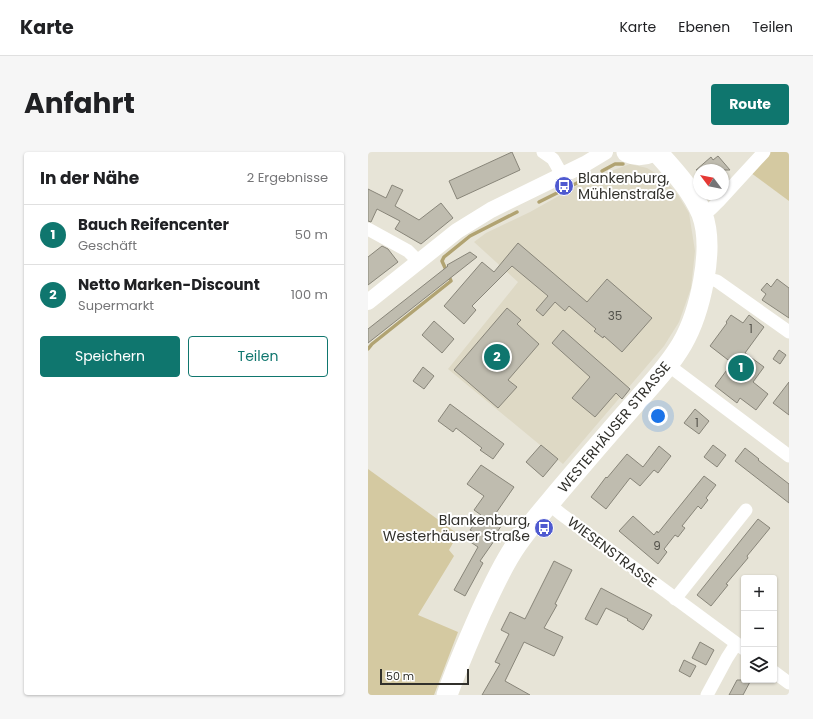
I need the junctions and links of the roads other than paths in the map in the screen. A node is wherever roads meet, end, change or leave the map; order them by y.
1 (544, 152) edge
2 (605, 152) edge
3 (627, 152) edge
4 (652, 152) edge
5 (657, 152) edge
6 (764, 152) edge
7 (562, 175) junction
8 (702, 214) junction
9 (368, 230) edge
10 (418, 261) junction
11 (704, 278) junction
12 (368, 302) edge
13 (789, 332) edge
14 (668, 365) junction
15 (789, 456) edge
16 (549, 504) junction
17 (746, 510) dead end
18 (675, 599) junction
19 (740, 646) edge
20 (777, 674) edge
21 (789, 683) edge
22 (447, 695) edge
23 (707, 695) edge

1 - 7 street
2 - 7 street
3 - 4 main road
5 - 8 main road, WESTERHÄUSER STRASSE
6 - 8 street
7 - 10 street
8 - 11 main road, WESTERHÄUSER STRASSE
9 - 10 street
10 - 12 street
11 - 13 street
11 - 14 main road, WESTERHÄUSER STRASSE
14 - 15 street
14 - 16 main road, WESTERHÄUSER STRASSE
16 - 18 street, WIESENSTRASSE
16 - 22 main road, WESTERHÄUSER STRASSE
17 - 18 street
18 - 19 street, WIESENSTRASSE
19 - 23 street
20 - 21 street

